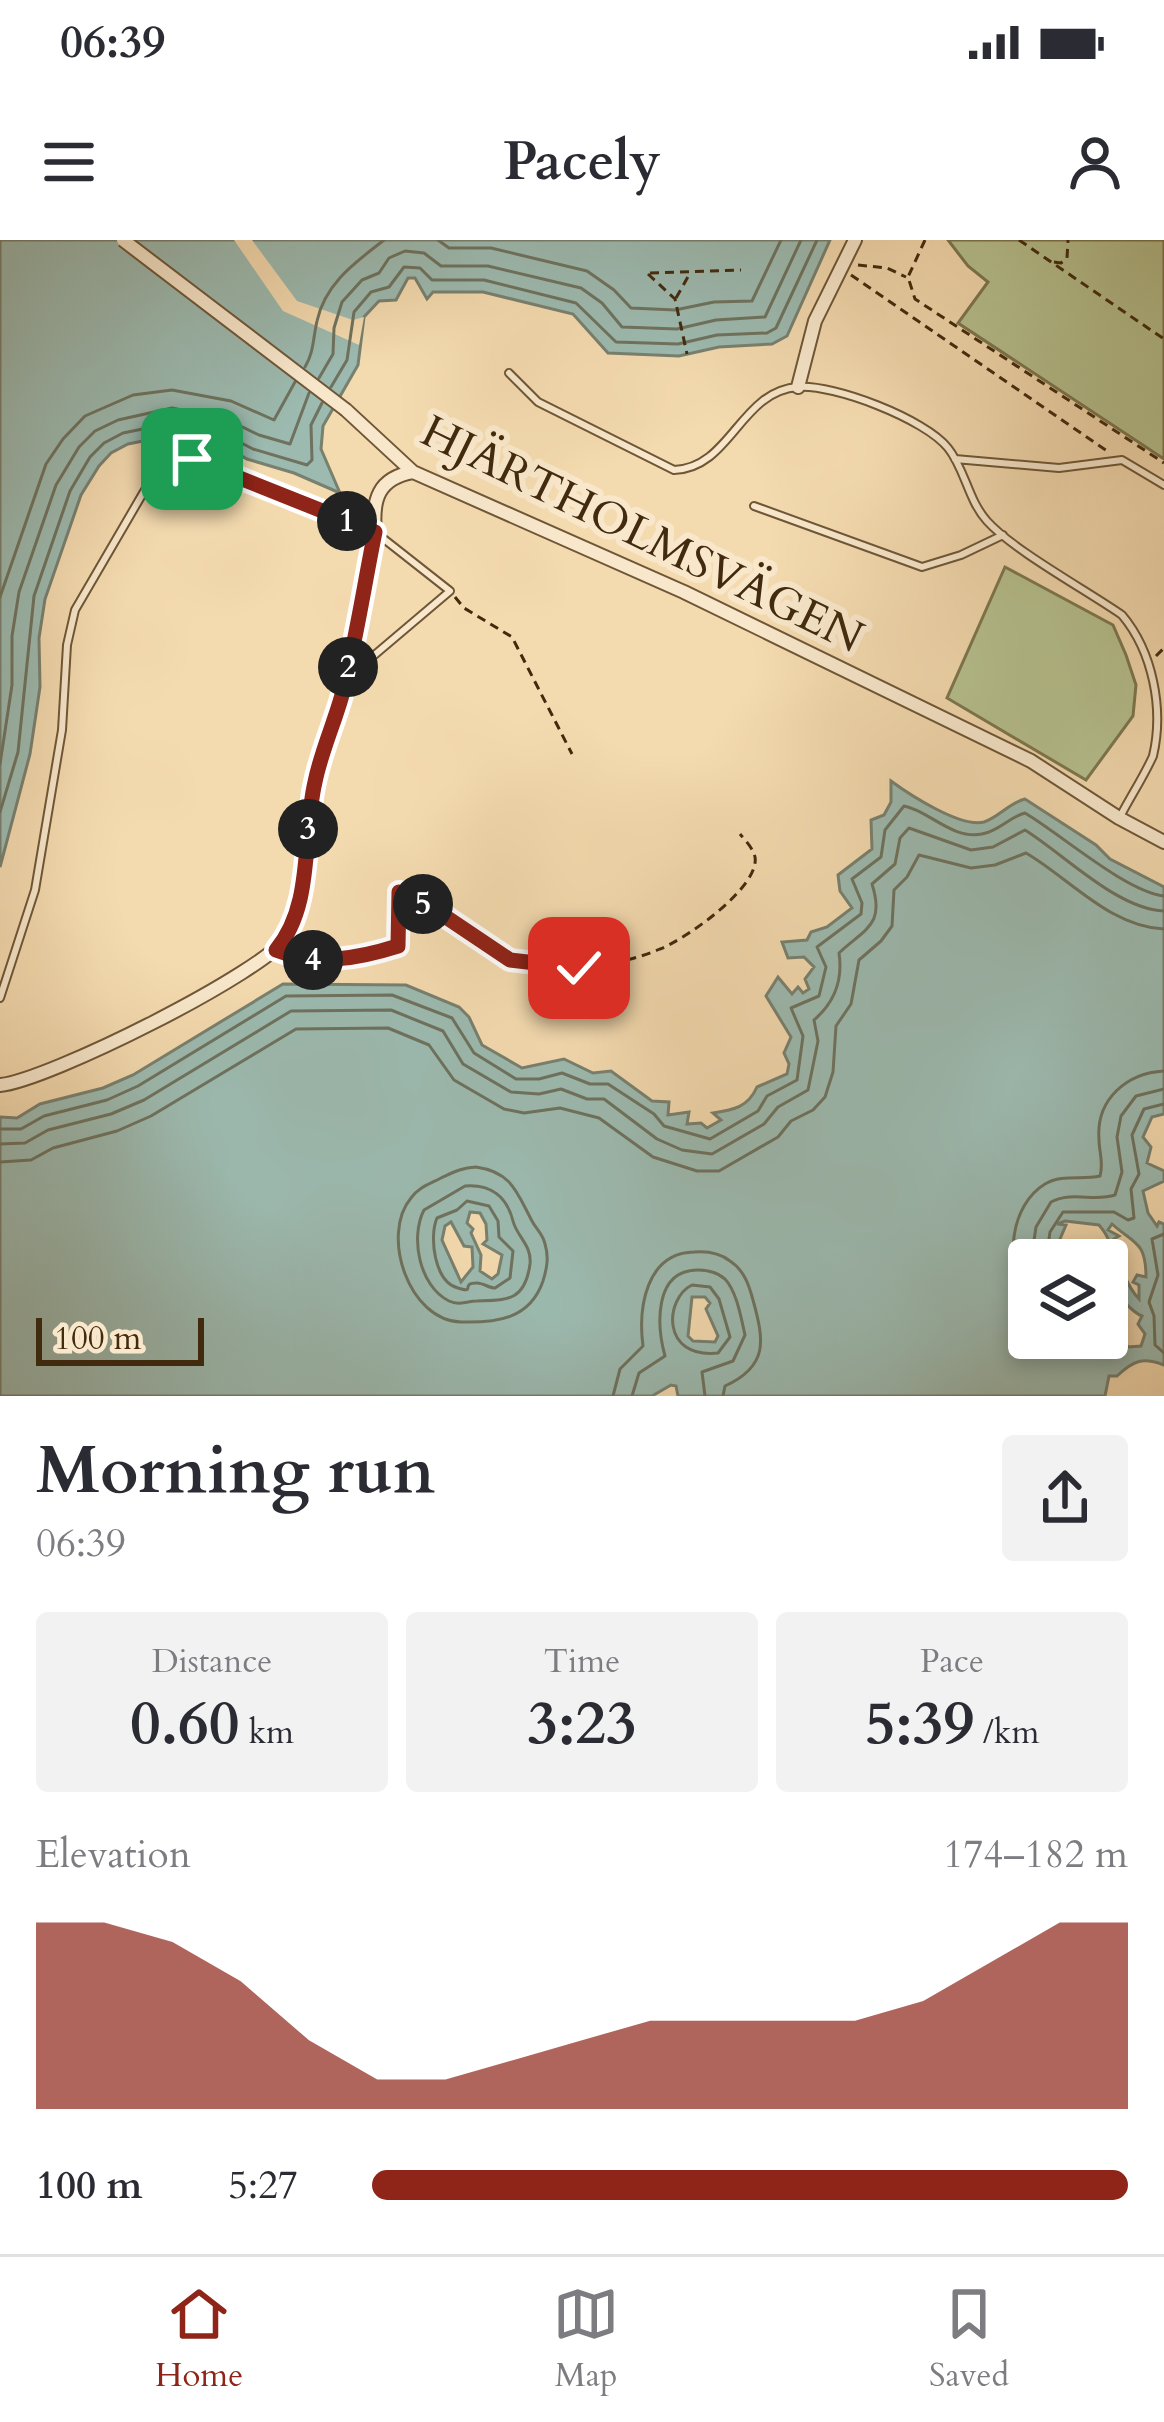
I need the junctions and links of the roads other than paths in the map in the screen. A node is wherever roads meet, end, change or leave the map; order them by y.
1 (123, 240) edge
2 (855, 240) edge
3 (509, 373) dead end
4 (798, 387) junction
5 (956, 459) junction
6 (413, 472) junction
7 (1164, 485) edge
8 (754, 506) dead end
9 (375, 532) junction
10 (1003, 535) junction
11 (345, 679) junction
12 (1119, 818) junction
13 (1164, 842) edge
14 (399, 892) road end
15 (276, 950) junction
16 (0, 998) edge
17 (0, 1085) edge

1 - 6 street, HJÄRTHOLMSVÄGEN, bridge
2 - 4 street
3 - 4 lane
4 - 5 lane
5 - 7 lane
5 - 10 lane
6 - 9 street
6 - 12 street, HJÄRTHOLMSVÄGEN
8 - 10 lane
9 - 11 street
9 - 11 lane
9 - 16 lane
10 - 12 lane
11 - 15 street
12 - 13 street, HJÄRTHOLMSVÄGEN
14 - 15 lane
15 - 17 street

